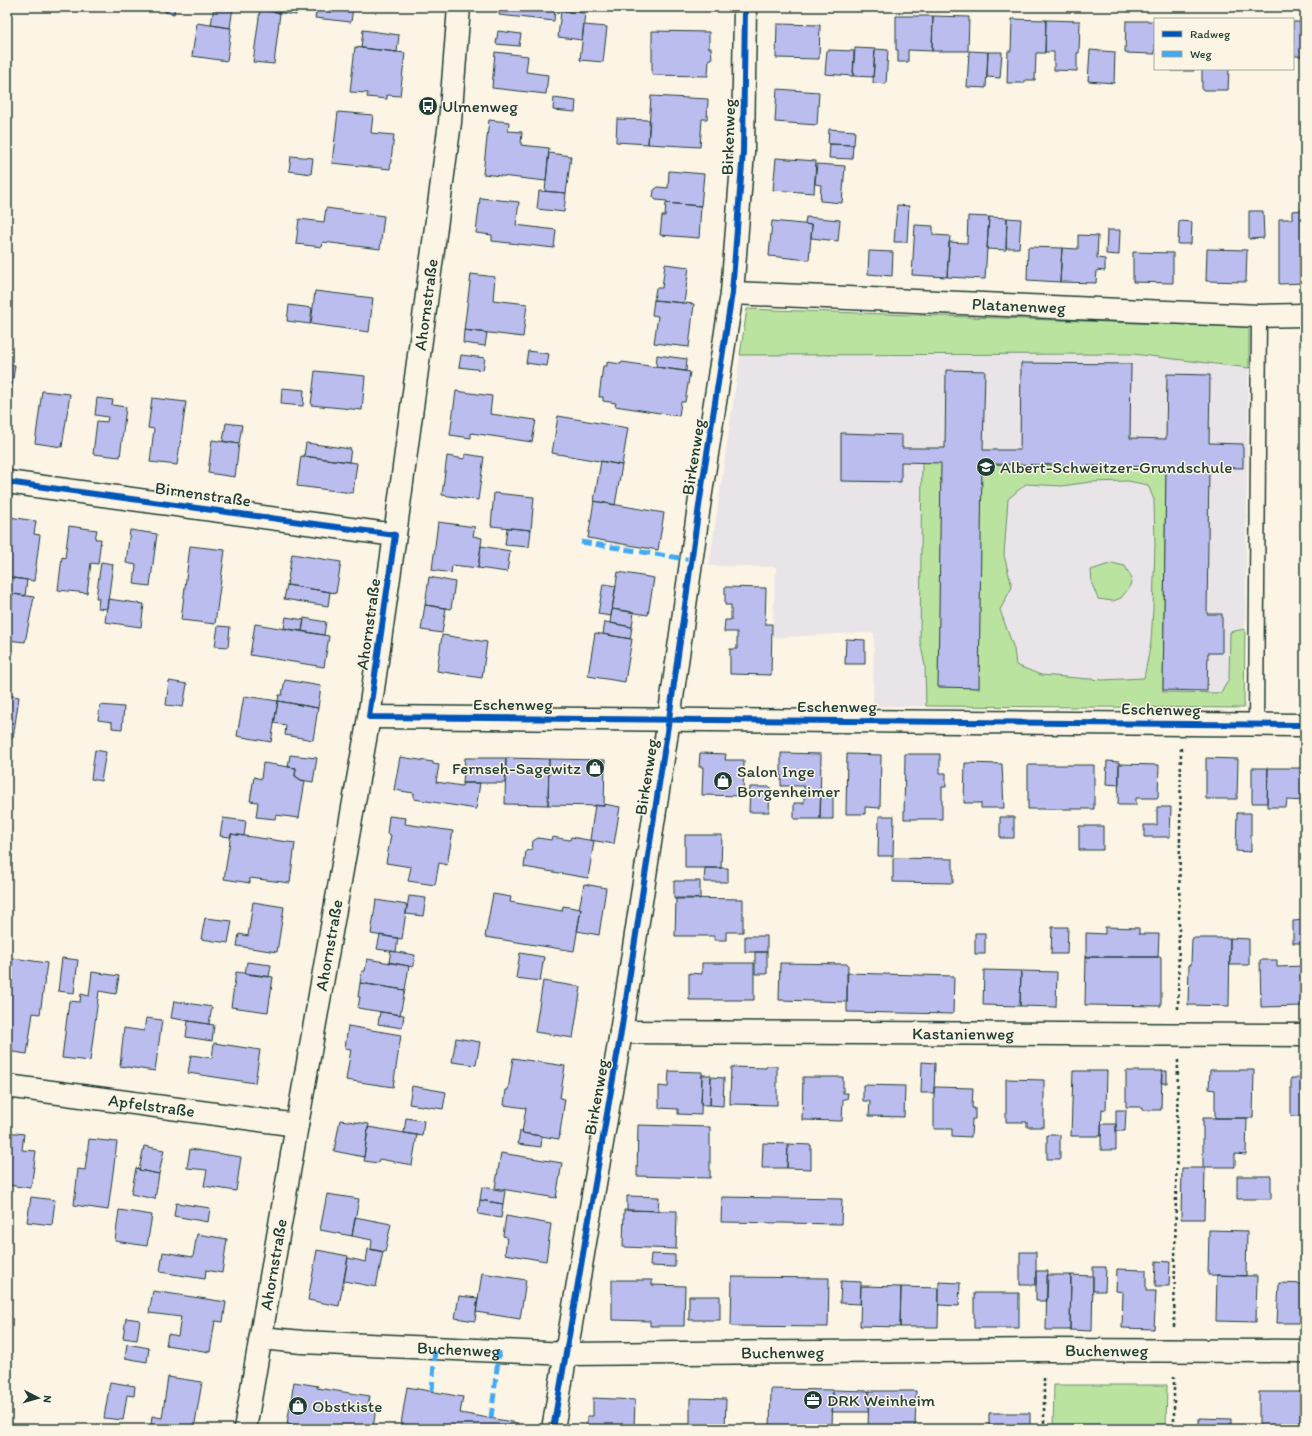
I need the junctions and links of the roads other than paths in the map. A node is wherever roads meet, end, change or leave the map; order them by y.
1 (459, 7) edge
2 (745, 7) edge
3 (732, 293) junction
4 (1305, 315) edge
5 (1259, 316) junction
6 (7, 482) edge
7 (395, 535) junction
8 (368, 717) junction
9 (669, 719) junction
10 (1256, 724) junction
11 (1305, 724) edge
12 (622, 1032) junction
13 (1305, 1035) edge
14 (7, 1086) edge
15 (296, 1125) junction
16 (261, 1338) junction
17 (1305, 1351) edge
18 (567, 1354) junction
19 (245, 1429) edge
20 (553, 1429) edge

1 - 7 street, Ahornstraße
2 - 3 street, Birkenweg
3 - 5 street, Platanenweg
3 - 9 street, Birkenweg
4 - 5 street, Platanenweg
5 - 10 lane
6 - 7 street, Birnenstraße
7 - 8 street, Ahornstraße
8 - 9 street, Eschenweg
8 - 15 street, Ahornstraße
9 - 10 street, Eschenweg
9 - 12 street, Birkenweg
10 - 11 street, Eschenweg
12 - 13 street, Kastanienweg
12 - 18 street, Birkenweg
14 - 15 street, Apfelstraße
15 - 16 street, Ahornstraße
16 - 18 street, Buchenweg
16 - 19 street, Ahornstraße
17 - 18 street, Buchenweg
18 - 20 street, Birkenweg

